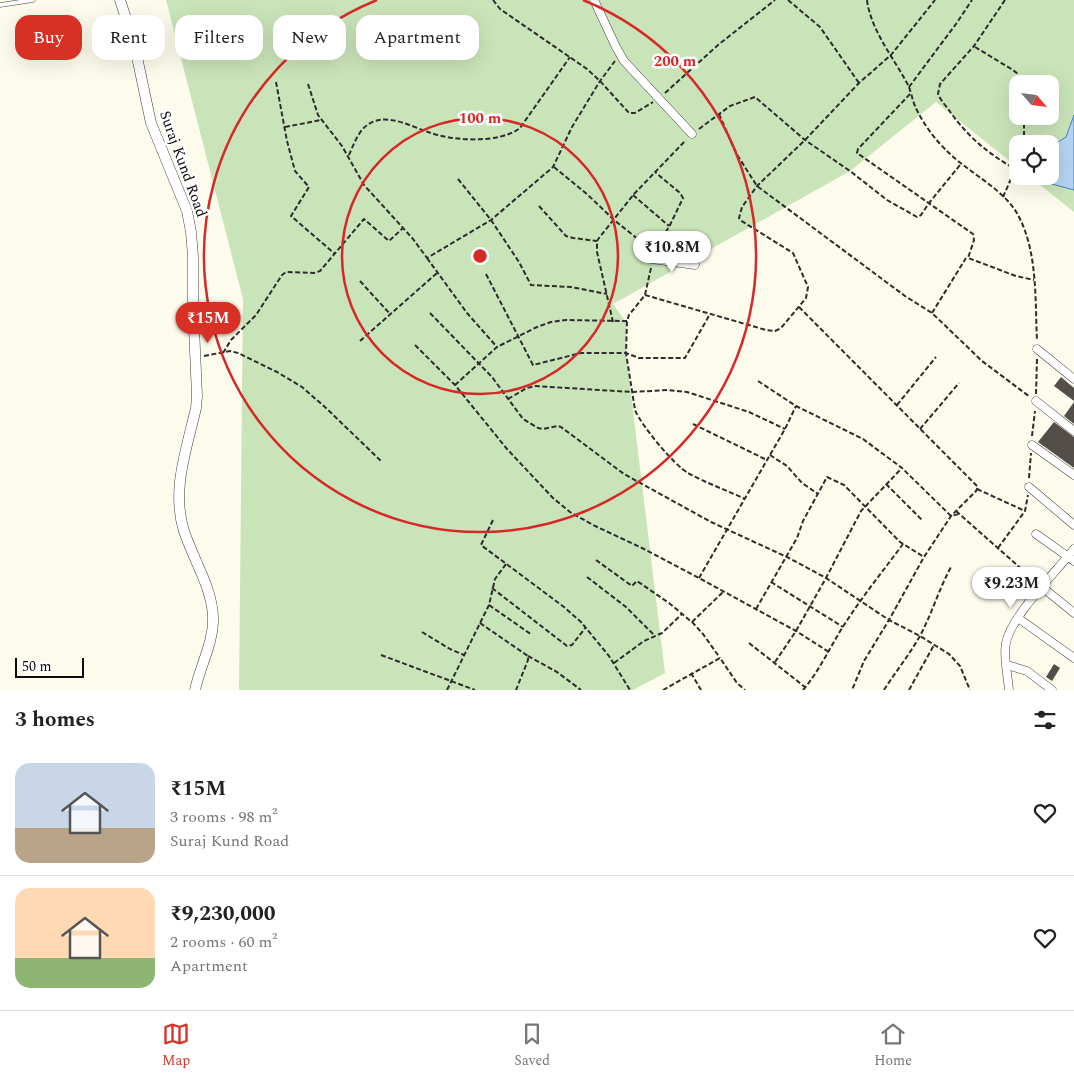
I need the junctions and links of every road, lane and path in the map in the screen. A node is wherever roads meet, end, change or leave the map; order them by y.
1 (33, 0) edge
2 (120, 0) edge
3 (493, 0) edge
4 (594, 0) edge
5 (775, 0) edge
6 (788, 0) edge
7 (867, 0) edge
8 (935, 0) edge
9 (972, 0) edge
10 (1004, 0) edge
11 (0, 5) edge
12 (974, 46) junction
13 (620, 55) junction
14 (891, 55) junction
15 (570, 56) junction
16 (1019, 75) edge
17 (600, 81) junction
18 (276, 82) dead end
19 (859, 82) junction
20 (308, 84) dead end
21 (909, 87) junction
22 (910, 93) junction
23 (660, 98) junction
24 (719, 114) junction
25 (321, 120) junction
26 (285, 127) junction
27 (692, 134) junction
28 (805, 140) junction
29 (348, 156) junction
30 (961, 165) junction
31 (1009, 165) edge
32 (553, 167) junction
33 (655, 172) junction
34 (458, 179) dead end
35 (1009, 182) edge
36 (758, 186) junction
37 (633, 195) junction
38 (1003, 196) junction
39 (929, 202) junction
40 (539, 206) dead end
41 (491, 220) junction
42 (614, 220) junction
43 (669, 227) junction
44 (403, 228) junction
45 (597, 241) junction
46 (335, 254) junction
47 (653, 255) junction
48 (967, 257) junction
49 (427, 258) junction
50 (694, 265) dead end
51 (437, 273) junction
52 (486, 274) dead end
53 (1034, 280) junction
54 (360, 281) dead end
55 (607, 294) junction
56 (646, 295) junction
57 (799, 307) junction
58 (430, 313) dead end
59 (932, 313) junction
60 (390, 314) junction
61 (710, 314) junction
62 (627, 321) junction
63 (613, 322) junction
64 (519, 335) junction
65 (360, 341) dead end
66 (415, 345) dead end
67 (497, 346) junction
68 (1037, 349) junction
69 (222, 353) junction
70 (626, 353) junction
71 (196, 357) junction
72 (936, 357) dead end
73 (479, 364) junction
74 (1074, 380) edge
75 (758, 381) dead end
76 (959, 383) dead end
77 (455, 386) junction
78 (632, 392) junction
79 (508, 399) junction
80 (1036, 401) junction
81 (897, 405) junction
82 (796, 406) junction
83 (694, 424) dead end
84 (785, 429) junction
85 (920, 429) junction
86 (1074, 431) edge
87 (1032, 445) junction
88 (770, 455) junction
89 (767, 460) junction
90 (381, 461) dead end
91 (902, 468) junction
92 (1074, 475) edge
93 (886, 484) junction
94 (1029, 487) junction
95 (977, 489) junction
96 (818, 494) junction
97 (745, 499) junction
98 (865, 505) junction
99 (956, 511) junction
100 (1025, 511) junction
101 (959, 514) junction
102 (951, 516) junction
103 (493, 520) dead end
104 (923, 521) dead end
105 (1074, 525) edge
106 (727, 529) junction
107 (1036, 534) dead end
108 (903, 544) junction
109 (998, 548) junction
110 (1074, 549) edge
111 (786, 557) junction
112 (924, 557) junction
113 (1071, 559) edge
114 (596, 560) dead end
115 (506, 564) junction
116 (951, 567) dead end
117 (587, 576) dead end
118 (700, 578) junction
119 (826, 578) junction
120 (771, 582) junction
121 (1042, 587) junction
122 (492, 588) junction
123 (724, 591) junction
124 (861, 600) junction
125 (489, 605) junction
126 (810, 606) junction
127 (756, 609) junction
128 (1074, 613) edge
129 (682, 614) junction
130 (1018, 618) junction
131 (890, 620) junction
132 (692, 622) junction
133 (480, 623) junction
134 (586, 627) junction
135 (843, 627) junction
136 (796, 631) junction
137 (422, 632) dead end
138 (532, 636) dead end
139 (655, 636) junction
140 (920, 636) junction
141 (750, 643) dead end
142 (934, 645) junction
143 (829, 652) junction
144 (381, 655) dead end
145 (464, 655) junction
146 (528, 656) junction
147 (720, 658) junction
148 (1074, 658) edge
149 (774, 662) junction
150 (614, 663) junction
151 (1007, 665) junction
152 (691, 674) junction
153 (450, 682) junction
154 (804, 689) edge
155 (195, 690) edge
156 (447, 690) edge
157 (475, 690) edge
158 (516, 690) edge
159 (581, 690) edge
160 (630, 690) edge
161 (663, 690) edge
162 (701, 690) edge
163 (745, 690) edge
164 (852, 690) edge
165 (884, 690) edge
166 (909, 690) edge
167 (970, 690) edge
168 (1009, 690) edge
169 (1052, 690) edge

1 - 11 lane
2 - 71 street, Suraj Kund Road
3 - 15 path
4 - 13 street
5 - 23 path
6 - 19 path
7 - 14 path
8 - 14 path
9 - 21 path
10 - 12 path
12 - 16 path
12 - 31 path
13 - 17 path
13 - 23 street
14 - 19 path
14 - 21 path
15 - 17 path
15 - 29 path
17 - 23 path
17 - 32 path
18 - 26 path
19 - 28 path
20 - 25 path
21 - 22 path
22 - 30 path
22 - 39 path
23 - 27 street
24 - 27 path
24 - 28 path
24 - 36 path
25 - 26 path
25 - 29 path
26 - 46 path
27 - 33 path
28 - 36 path
28 - 39 path
29 - 44 path
30 - 38 path
30 - 39 path
32 - 41 path
32 - 42 path
33 - 37 path
33 - 43 path
34 - 41 path
35 - 38 path
36 - 57 path
36 - 59 path
37 - 42 path
37 - 43 path
38 - 53 path
39 - 48 path
40 - 45 path
41 - 49 path
41 - 55 path
42 - 45 path
42 - 47 path
43 - 47 path
44 - 46 path
44 - 49 path
45 - 55 path
46 - 69 path
47 - 50 street
47 - 56 path
48 - 53 path
48 - 59 path
49 - 51 path
51 - 60 path
51 - 67 path
52 - 64 path
53 - 68 path
54 - 60 path
55 - 63 path
56 - 61 path
56 - 62 path
57 - 61 path
57 - 81 path
58 - 73 path
59 - 80 path
60 - 65 path
61 - 70 path
62 - 63 path
62 - 70 path
63 - 64 path
64 - 67 path
64 - 70 path
66 - 77 path
67 - 73 path
68 - 74 street
68 - 80 path
69 - 71 path
69 - 90 path
70 - 78 path
71 - 155 street, Suraj Kund Road
72 - 81 path
73 - 77 path
73 - 79 path
75 - 82 path
76 - 85 path
77 - 118 path
78 - 79 path
78 - 84 path
78 - 97 path
79 - 106 path
80 - 86 street
80 - 87 path
81 - 85 path
82 - 84 path
82 - 91 path
83 - 89 path
84 - 88 path
85 - 95 path
87 - 92 street
87 - 94 path
88 - 89 path
88 - 96 path
89 - 97 path
91 - 93 path
91 - 102 path
93 - 98 path
93 - 104 path
94 - 100 path
94 - 105 street
95 - 99 path
95 - 100 path
96 - 98 path
96 - 111 path
97 - 106 path
98 - 108 path
98 - 119 path
99 - 101 path
99 - 102 path
100 - 109 path
101 - 102 path
101 - 109 path
102 - 112 path
103 - 115 path
106 - 111 path
106 - 118 path
107 - 113 street
108 - 112 path
108 - 124 path
109 - 121 path
110 - 113 street
111 - 119 path
111 - 120 path
112 - 131 path
113 - 121 street
114 - 129 path
115 - 122 path
115 - 134 path
116 - 140 path
117 - 139 path
118 - 123 path
119 - 124 path
119 - 126 path
120 - 126 path
120 - 127 path
121 - 128 street
121 - 130 street
122 - 125 path
122 - 134 path
123 - 127 path
123 - 132 path
124 - 131 path
124 - 135 path
125 - 133 path
125 - 138 path
126 - 135 path
126 - 136 path
127 - 136 path
129 - 132 path
129 - 139 path
130 - 148 street
130 - 151 street
131 - 140 path
131 - 164 path
132 - 147 path
133 - 145 path
133 - 146 path
134 - 150 path
135 - 143 path
136 - 143 path
136 - 149 path
137 - 145 path
139 - 150 path
140 - 142 path
140 - 165 path
141 - 149 path
142 - 166 path
142 - 167 path
143 - 154 path
144 - 153 path
145 - 153 path
146 - 158 path
146 - 159 path
147 - 152 path
147 - 163 path
149 - 154 path
150 - 160 path
151 - 168 street
151 - 169 street
152 - 161 path
152 - 162 path
153 - 156 path
153 - 157 path

